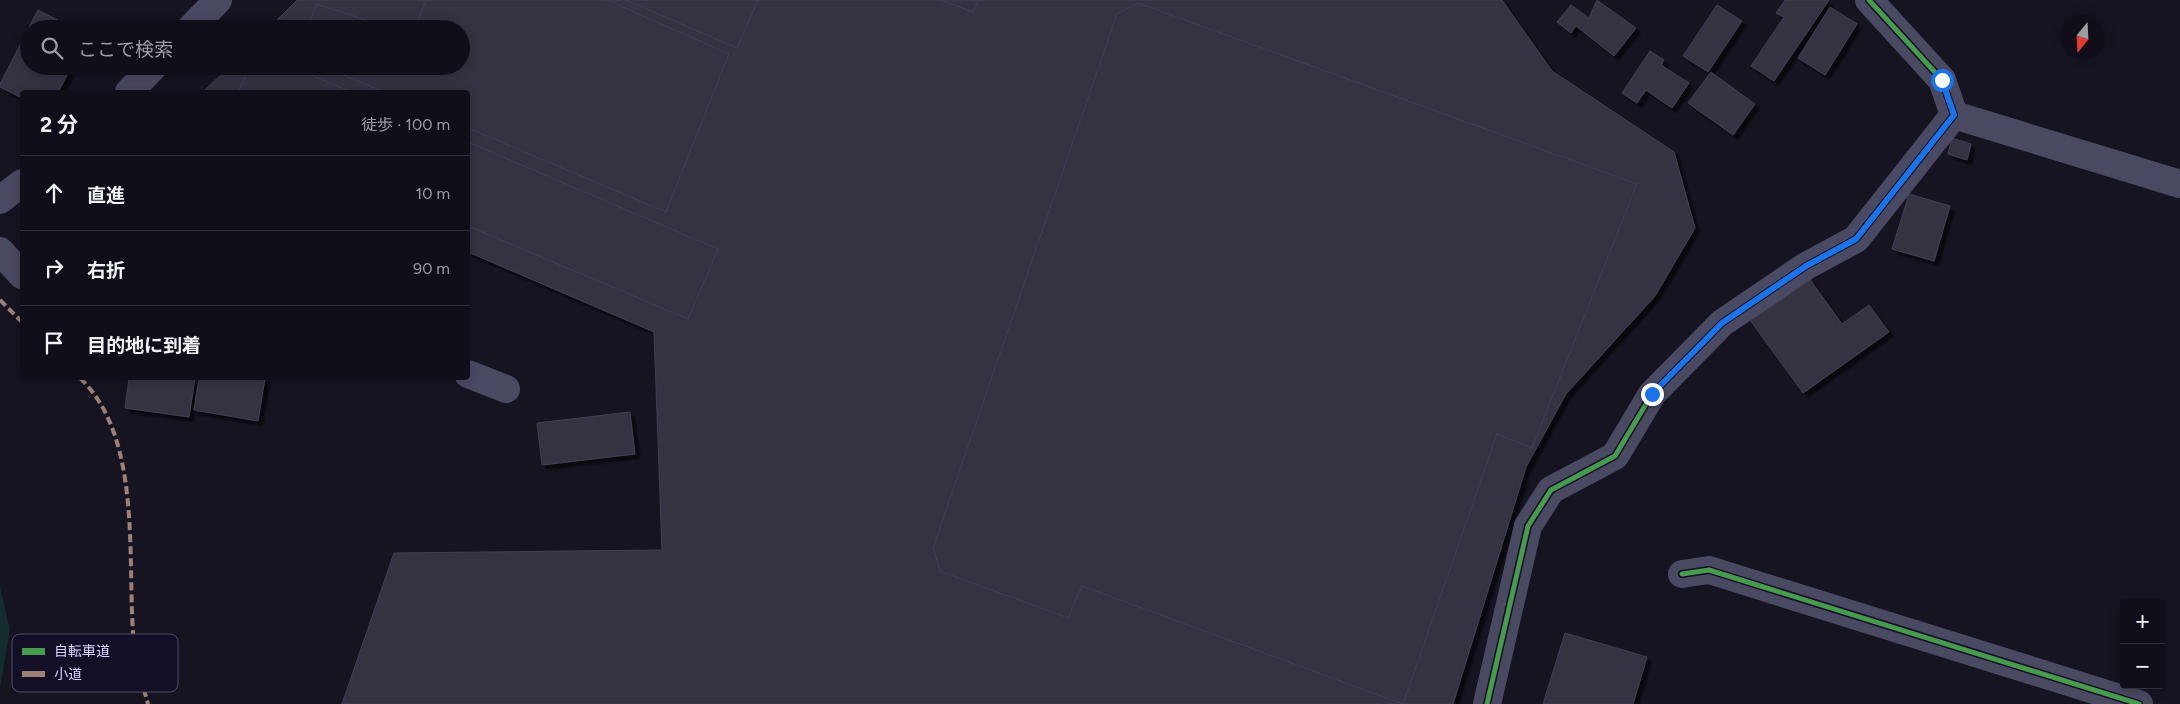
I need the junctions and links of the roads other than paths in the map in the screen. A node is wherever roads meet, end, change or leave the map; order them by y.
1 (218, 0) edge
2 (1869, 0) edge
3 (199, 20) edge
4 (145, 75) edge
5 (131, 90) edge
6 (1954, 115) junction
7 (2180, 184) edge
8 (20, 185) edge
9 (0, 200) edge
10 (0, 251) edge
11 (20, 273) edge
12 (470, 375) edge
13 (506, 389) dead end
14 (1682, 574) dead end
15 (1488, 704) edge
16 (2139, 704) edge

1 - 3 street
2 - 6 street
4 - 5 street
6 - 7 street
6 - 15 street
8 - 9 street
10 - 11 street
12 - 13 street
14 - 16 street

